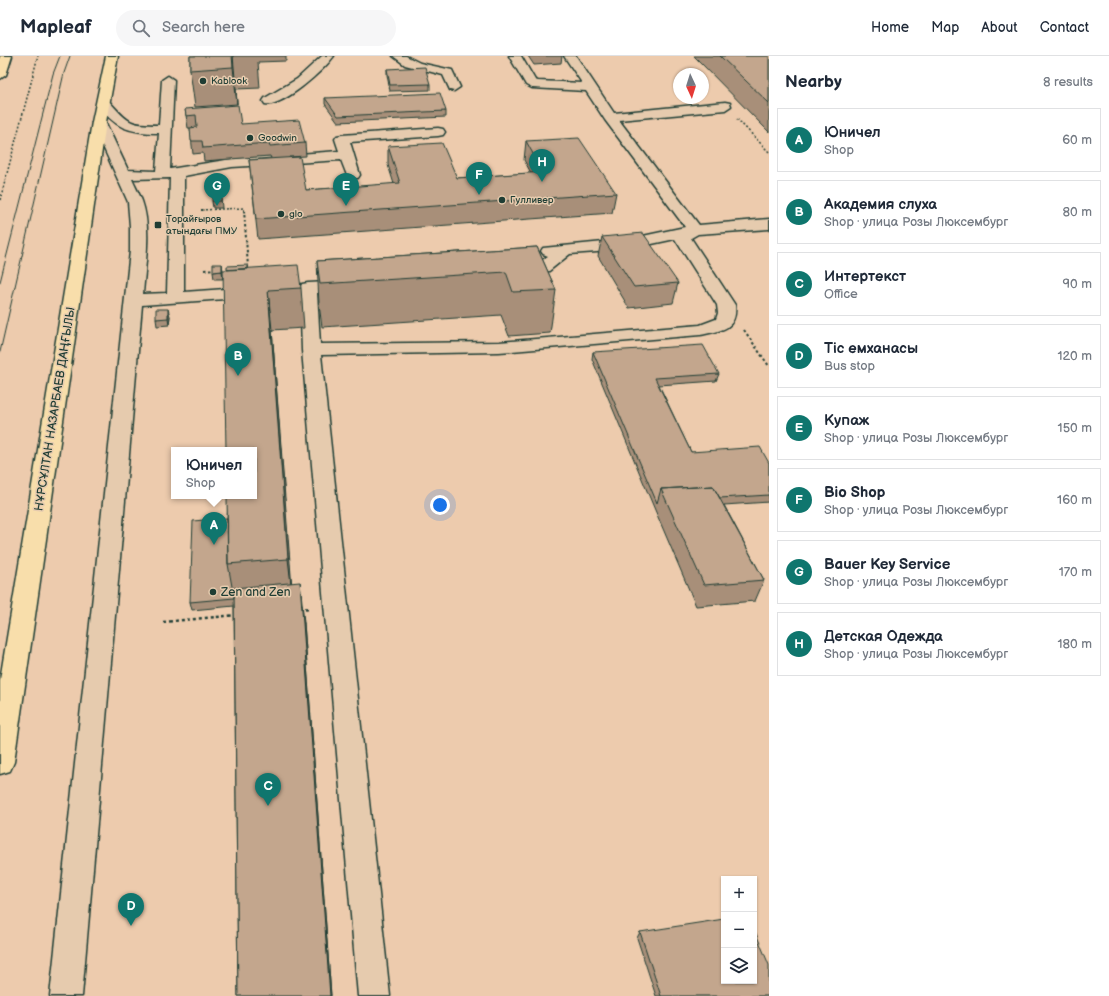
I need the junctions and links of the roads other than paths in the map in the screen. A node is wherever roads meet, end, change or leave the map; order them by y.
1 (6, 56) edge
2 (112, 56) edge
3 (328, 56) edge
4 (399, 56) edge
5 (515, 56) edge
6 (570, 56) edge
7 (0, 75) edge
8 (168, 80) dead end
9 (454, 87) dead end
10 (590, 87) junction
11 (268, 101) dead end
12 (725, 106) road end
13 (101, 113) junction
14 (610, 117) junction
15 (165, 129) junction
16 (438, 132) dead end
17 (347, 155) junction
18 (122, 174) junction
19 (170, 174) junction
20 (352, 175) dead end
21 (769, 224) edge
22 (695, 230) junction
23 (565, 250) junction
24 (534, 252) edge
25 (345, 272) edge
26 (502, 276) edge
27 (363, 285) edge
28 (300, 289) junction
29 (269, 291) edge
30 (175, 297) junction
31 (134, 300) junction
32 (311, 350) junction
33 (0, 762) edge
34 (66, 996) edge
35 (374, 996) edge

1 - 7 main road
2 - 13 main road, НҰРСҰЛТАН НАЗАРБАЕВ ДАҢҒЫЛЫ
3 - 11 street
4 - 9 street
5 - 10 street
6 - 10 street
8 - 15 street
10 - 14 street
12 - 14 street
13 - 15 street
13 - 18 street
13 - 33 main road, НҰРСҰЛТАН НАЗАРБАЕВ ДАҢҒЫЛЫ
14 - 22 street
15 - 19 street
16 - 17 street
17 - 19 street
17 - 20 street
18 - 19 street
18 - 31 street
19 - 30 street
21 - 22 street
22 - 23 street
22 - 32 street
23 - 24 street
23 - 26 street
25 - 28 street
27 - 28 street
28 - 32 street
29 - 30 street
30 - 31 street
31 - 34 street
32 - 35 street

